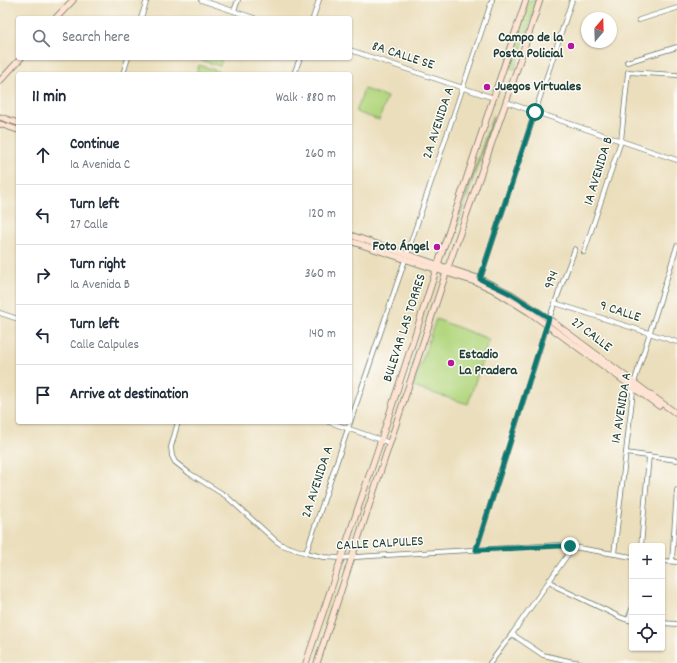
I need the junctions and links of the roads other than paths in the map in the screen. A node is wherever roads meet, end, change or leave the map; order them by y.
1 (73, 0) edge
2 (147, 0) edge
3 (201, 0) edge
4 (238, 0) edge
5 (319, 0) edge
6 (492, 0) edge
7 (526, 0) edge
8 (540, 0) edge
9 (572, 0) edge
10 (677, 8) edge
11 (234, 11) junction
12 (58, 16) edge
13 (142, 16) edge
14 (248, 16) edge
15 (314, 16) edge
16 (639, 20) dead end
17 (677, 47) edge
18 (352, 51) edge
19 (19, 60) edge
20 (127, 60) edge
21 (299, 60) edge
22 (627, 62) dead end
23 (124, 72) edge
24 (295, 72) edge
25 (677, 75) edge
26 (0, 81) edge
27 (463, 88) junction
28 (494, 98) junction
29 (506, 102) junction
30 (535, 112) junction
31 (0, 117) edge
32 (16, 122) edge
33 (0, 124) edge
34 (16, 129) edge
35 (621, 141) junction
36 (677, 160) edge
37 (352, 236) edge
38 (352, 242) edge
39 (677, 246) edge
40 (575, 249) dead end
41 (584, 252) dead end
42 (406, 257) junction
43 (437, 267) junction
44 (448, 267) junction
45 (480, 279) junction
46 (555, 303) junction
47 (0, 313) edge
48 (16, 318) edge
49 (549, 318) junction
50 (547, 326) junction
51 (650, 333) junction
52 (677, 342) edge
53 (634, 386) junction
54 (677, 414) edge
55 (352, 416) edge
56 (677, 418) edge
57 (177, 424) edge
58 (335, 424) edge
59 (349, 424) edge
60 (348, 428) junction
61 (381, 440) junction
62 (390, 443) junction
63 (626, 453) junction
64 (648, 456) junction
65 (677, 460) edge
66 (677, 490) edge
67 (641, 543) edge
68 (573, 547) junction
69 (476, 550) junction
70 (306, 553) junction
71 (614, 554) junction
72 (629, 556) edge
73 (352, 557) junction
74 (340, 558) junction
75 (665, 560) edge
76 (675, 561) edge
77 (549, 580) junction
78 (327, 600) junction
79 (336, 604) junction
80 (629, 620) edge
81 (665, 623) edge
82 (677, 624) edge
83 (512, 634) junction
84 (307, 663) edge
85 (317, 663) edge
86 (490, 663) edge
87 (581, 663) edge

1 - 12 street
2 - 13 street
3 - 11 street
4 - 11 street
5 - 15 street
6 - 27 street, 2A AVENIDA A
7 - 28 street, BULEVAR LAS TORRES
8 - 29 street, BULEVAR LAS TORRES
9 - 30 street
10 - 16 street
11 - 14 street
17 - 22 street
18 - 27 street, 8A CALLE SE
19 - 26 street
20 - 23 street
21 - 24 street
25 - 35 street, 1A AVENIDA B
27 - 28 street, 8A CALLE SE
27 - 42 street, 2A AVENIDA A
28 - 43 street, BULEVAR LAS TORRES
29 - 30 street
29 - 44 street, BULEVAR LAS TORRES
30 - 35 street
30 - 45 street
31 - 32 street
33 - 34 street
35 - 36 street
35 - 41 street, 1A AVENIDA B
37 - 42 street, 27 CALLE
38 - 42 street, 27 CALLE
39 - 51 street, 1A AVENIDA A
40 - 46 street, 994
42 - 43 street, 27 CALLE
42 - 55 street, 2A AVENIDA A
43 - 44 street, 27 CALLE
43 - 61 street, BULEVAR LAS TORRES
44 - 45 street, 27 CALLE
44 - 50 street, 27 CALLE
44 - 62 street, BULEVAR LAS TORRES
45 - 49 street, 27 CALLE
46 - 49 street, 994
46 - 51 street, 9 CALLE
47 - 48 street
49 - 50 street
49 - 53 street, 27 CALLE
50 - 53 street, 27 CALLE
50 - 69 street
51 - 52 street, 9 CALLE
51 - 53 street, 1A AVENIDA A
53 - 54 street, 27 CALLE
53 - 56 street
53 - 63 street, 1A AVENIDA A
57 - 70 street, CALLE CALPULES
58 - 60 street
59 - 60 street, 2A AVENIDA A
60 - 61 street
60 - 70 street, 2A AVENIDA A
61 - 62 street
61 - 74 street, BULEVAR LAS TORRES
62 - 73 street, BULEVAR LAS TORRES
63 - 64 street
63 - 71 street, 1A AVENIDA A
64 - 65 street
64 - 67 street
66 - 76 street
68 - 69 street, CALLE CALPULES
68 - 71 street, CALLE CALPULES
68 - 77 street
69 - 73 street, CALLE CALPULES
70 - 74 street, CALLE CALPULES
71 - 72 street, CALLE CALPULES
73 - 74 street, CALLE CALPULES
73 - 79 street, BULEVAR LAS TORRES
74 - 78 street, BULEVAR LAS TORRES
75 - 76 street
77 - 80 street
77 - 83 street
78 - 79 street
78 - 84 street, BULEVAR LAS TORRES
79 - 85 street, BULEVAR LAS TORRES
81 - 82 street
83 - 86 street
83 - 87 street

